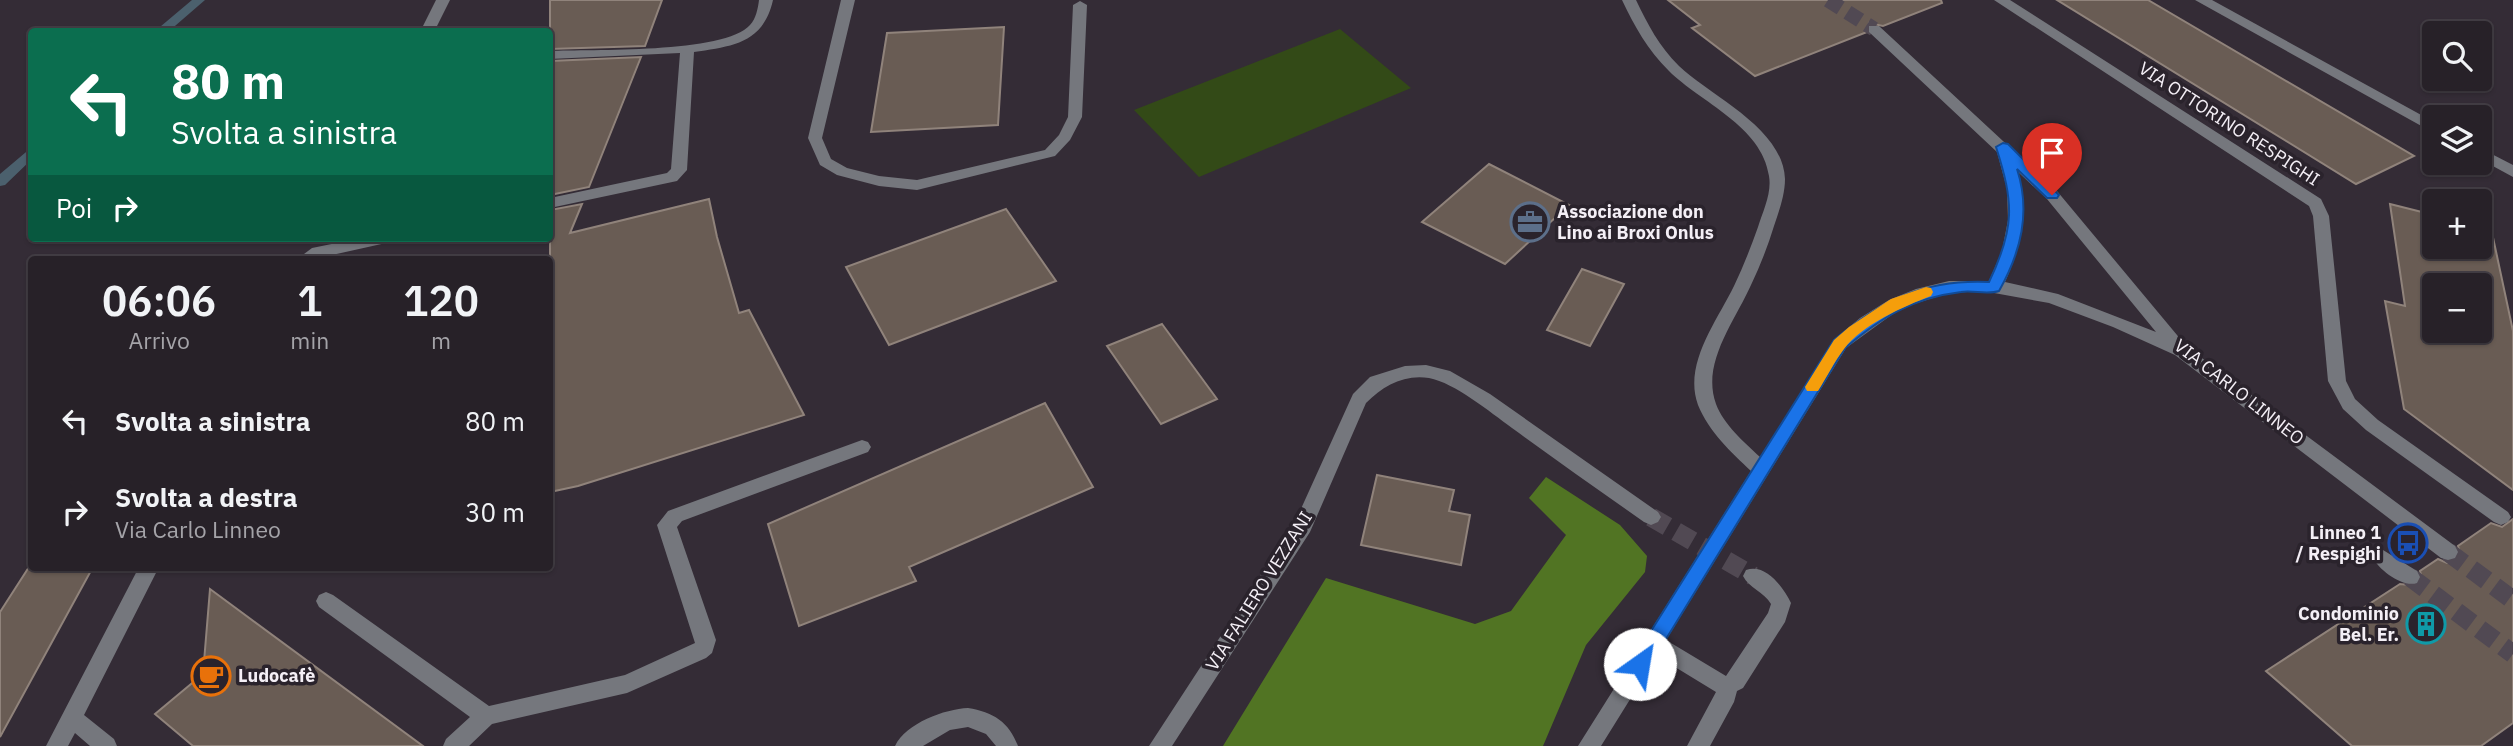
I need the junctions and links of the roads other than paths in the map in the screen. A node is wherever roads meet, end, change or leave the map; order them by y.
1 (443, 0) edge
2 (766, 0) edge
3 (848, 0) edge
4 (1629, 0) edge
5 (2001, 0) edge
6 (2202, 0) edge
7 (1080, 5) dead end
8 (429, 28) edge
9 (1874, 29) tunnel mouth
10 (687, 50) junction
11 (553, 55) edge
12 (2422, 121) edge
13 (2003, 147) junction
14 (2492, 160) edge
15 (2513, 172) edge
16 (553, 202) edge
17 (369, 242) edge
18 (310, 256) edge
19 (1994, 288) junction
20 (2181, 351) junction
21 (862, 447) dead end
22 (1761, 469) junction
23 (1651, 517) tunnel mouth
24 (2501, 517) dead end
25 (2448, 552) tunnel mouth
26 (2383, 558) dead end
27 (147, 571) edge
28 (1754, 576) tunnel mouth
29 (2410, 577) tunnel mouth
30 (326, 601) dead end
31 (1653, 643) junction
32 (1725, 686) junction
33 (486, 716) junction
34 (73, 719) junction
35 (57, 746) edge
36 (106, 746) edge
37 (454, 746) edge
38 (906, 746) edge
39 (1007, 746) edge
40 (1160, 746) edge
41 (1589, 746) edge
42 (1698, 746) edge

1 - 8 street
2 - 10 street
3 - 7 street
4 - 22 street
5 - 24 street, VIA OTTORINO RESPIGHI
6 - 12 street
9 - 13 street, VIA CARLO LINNEO
10 - 11 street
10 - 16 street
13 - 19 street
13 - 20 street, VIA CARLO LINNEO
14 - 15 street
17 - 18 street
19 - 20 street
19 - 22 street
20 - 25 street, VIA CARLO LINNEO
21 - 33 street
22 - 31 street
23 - 40 street, VIA FALIERO VEZZANI
26 - 29 street
27 - 34 street
28 - 32 street
30 - 33 street
31 - 32 street
31 - 41 street
32 - 42 street
33 - 37 street
34 - 35 street
34 - 36 street
38 - 39 street

